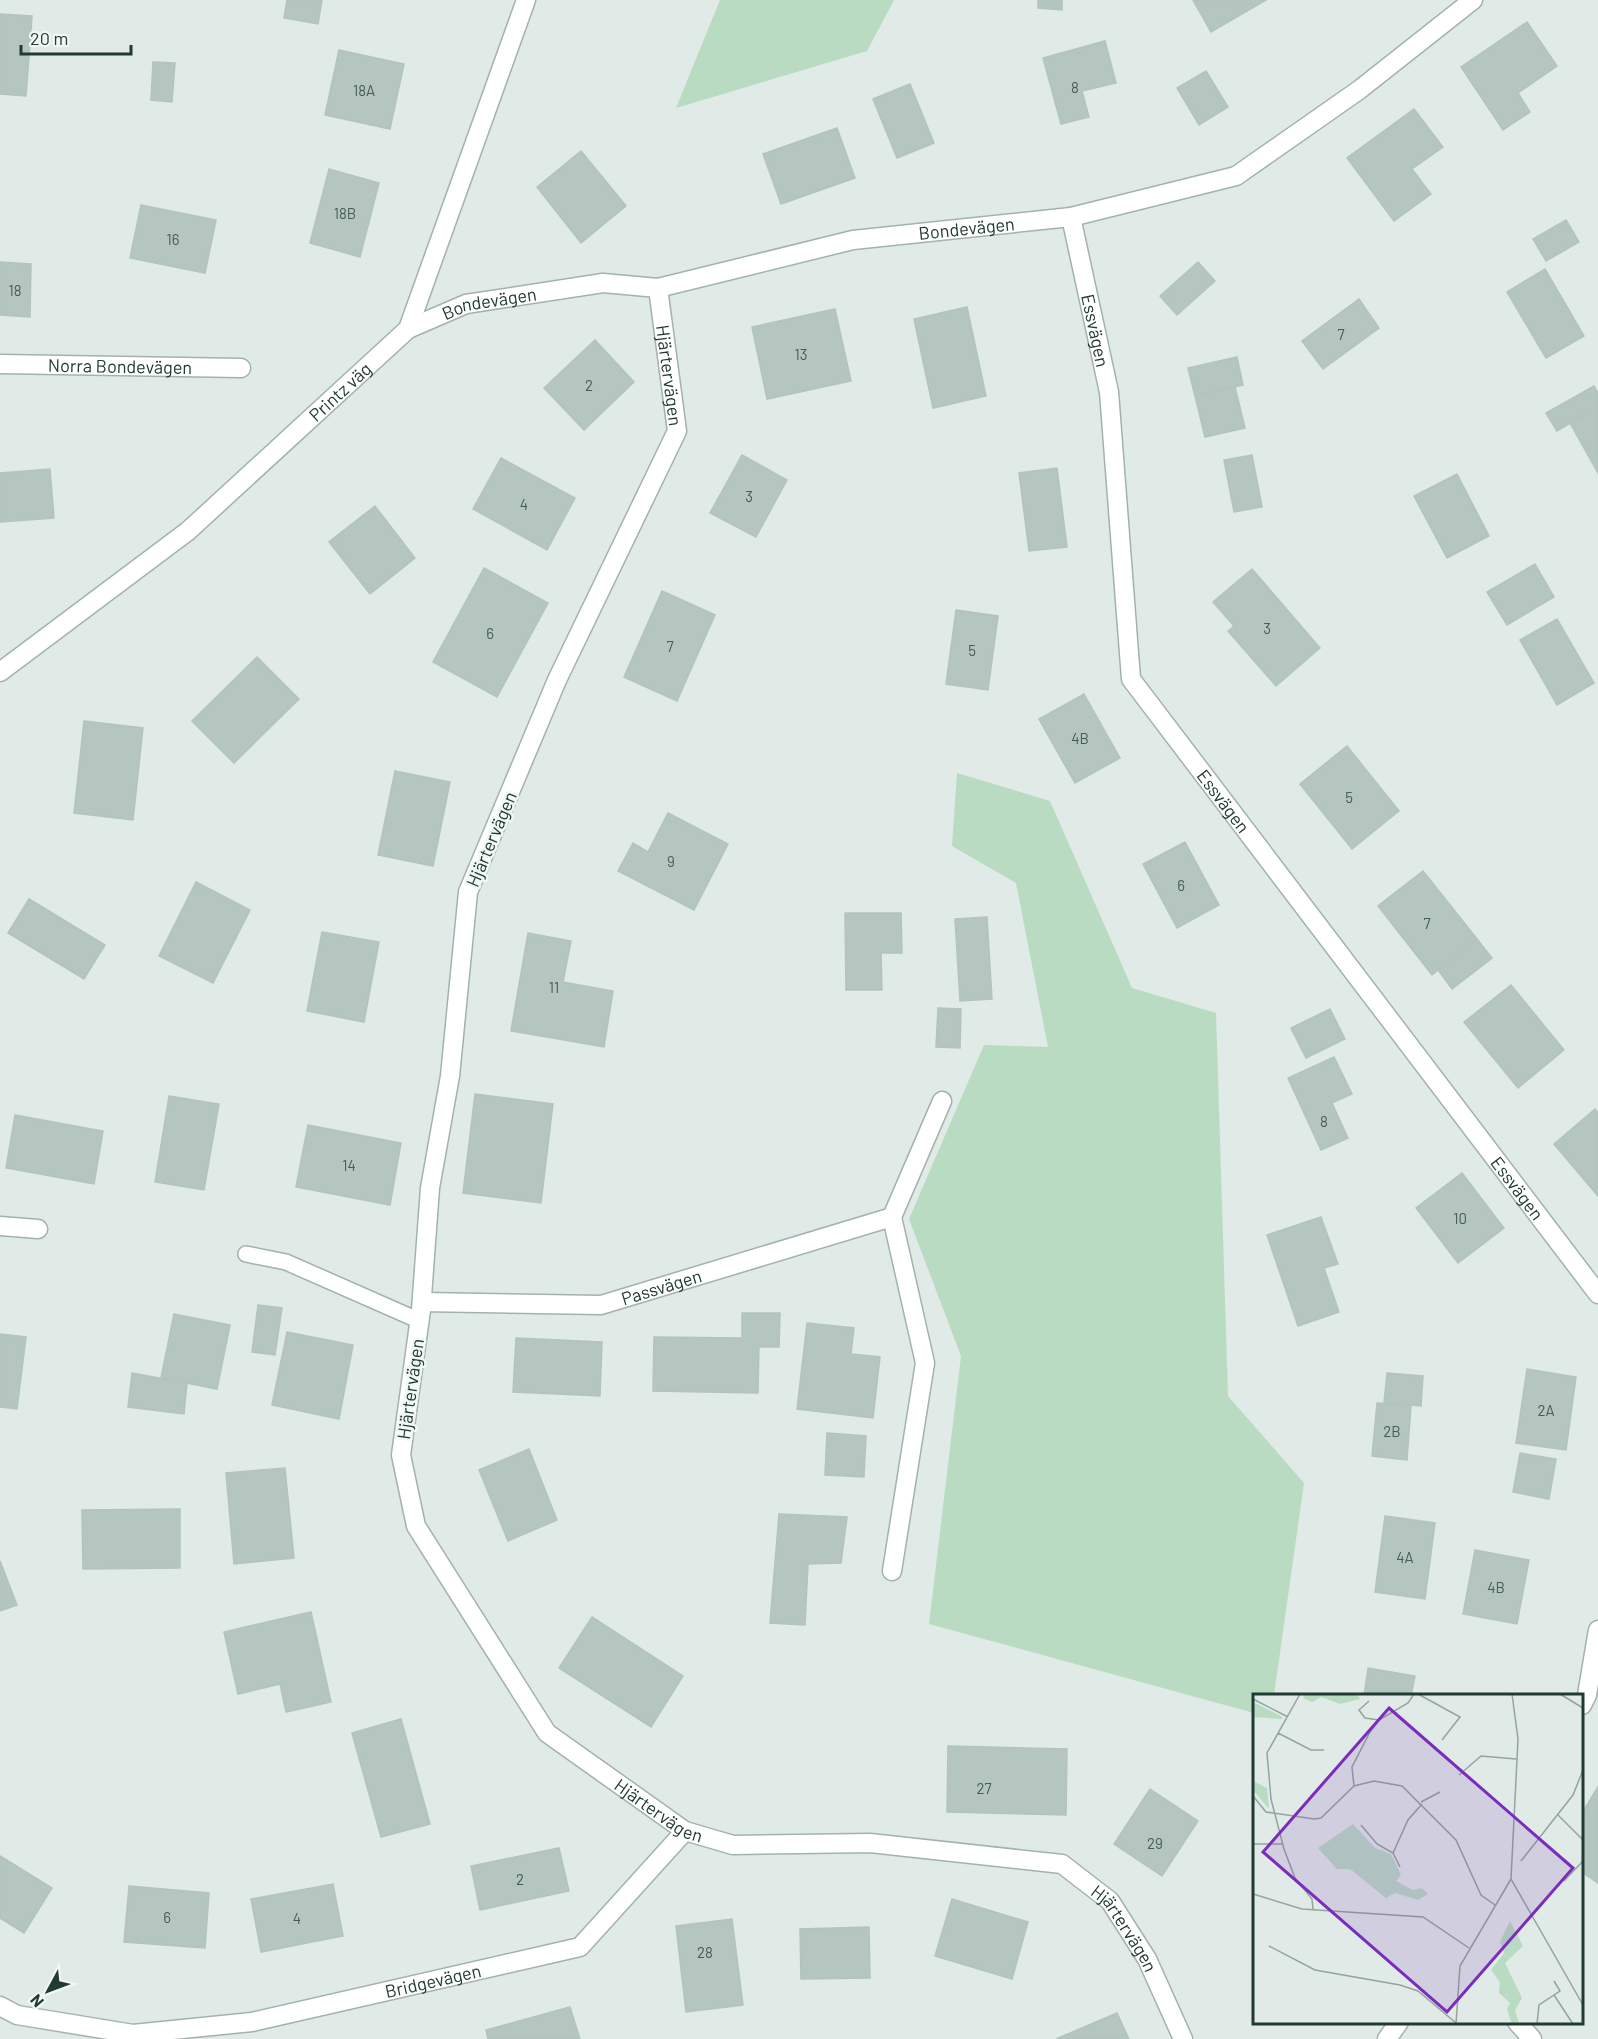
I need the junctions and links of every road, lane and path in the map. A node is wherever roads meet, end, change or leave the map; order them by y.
1 (526, 0) edge
2 (1473, 0) edge
3 (1071, 217) junction
4 (658, 288) junction
5 (408, 329) junction
6 (0, 364) edge
7 (241, 368) dead end
8 (0, 672) edge
9 (942, 1101) dead end
10 (892, 1217) junction
11 (0, 1226) edge
12 (38, 1229) dead end
13 (246, 1254) dead end
14 (1598, 1294) edge
15 (422, 1302) junction
16 (420, 1322) junction
17 (892, 1572) dead end
18 (1598, 1630) edge
19 (1583, 1702) edge
20 (685, 1831) junction
21 (0, 2006) edge
22 (1398, 2024) edge
23 (1519, 2024) edge
24 (135, 2036) edge
25 (1183, 2039) edge
26 (1387, 2039) edge
27 (1533, 2039) edge

1 - 5 street, Printz väg
2 - 3 street, Bondevägen
3 - 4 street, Bondevägen
3 - 14 street, Essvägen
4 - 5 street, Bondevägen
4 - 15 street, Hjärtervägen
5 - 8 street, Printz väg
6 - 7 street, Norra Bondevägen
9 - 10 street
10 - 15 street, Passvägen
10 - 17 street
11 - 12 street
13 - 16 lane
15 - 16 street, Hjärtervägen
16 - 20 street, Hjärtervägen
18 - 19 street
20 - 24 street, Bridgevägen
20 - 25 street, Hjärtervägen
21 - 24 street, Bridgevägen
22 - 26 street
23 - 27 street

